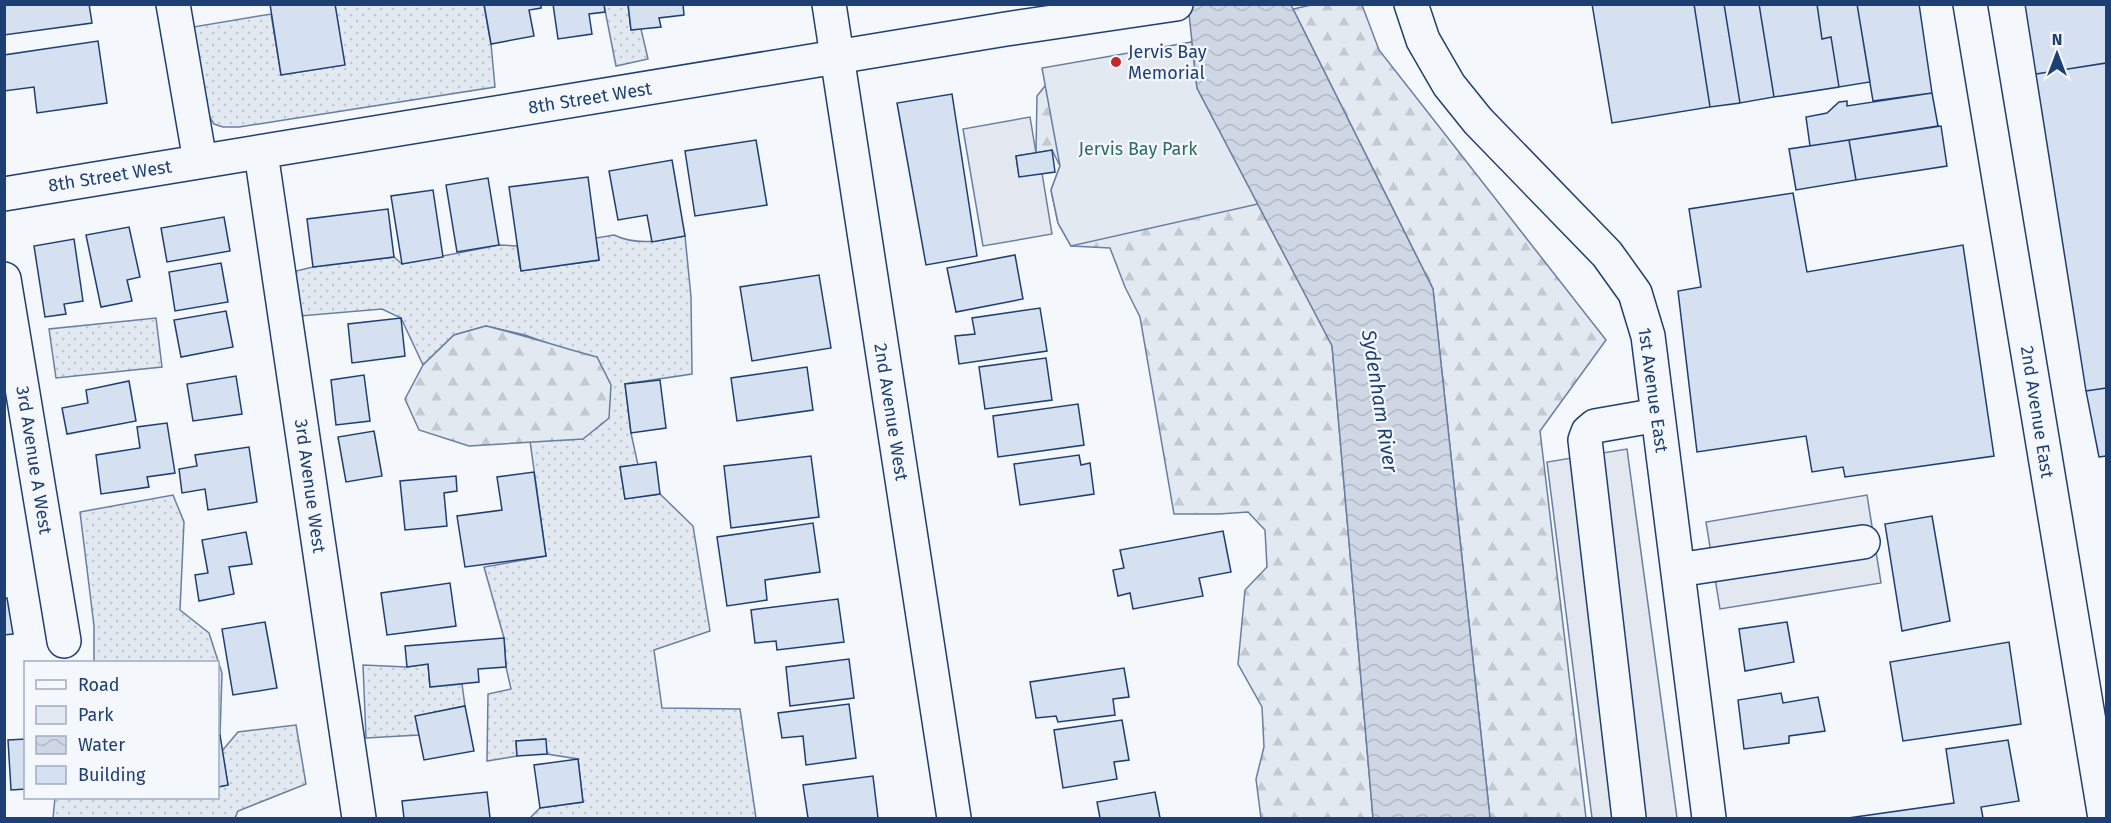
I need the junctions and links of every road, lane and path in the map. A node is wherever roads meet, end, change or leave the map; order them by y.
1 (173, 4) edge
2 (829, 4) edge
3 (1176, 4) edge
4 (1411, 4) edge
5 (1970, 4) edge
6 (1016, 16) edge
7 (838, 57) junction
8 (261, 153) junction
9 (200, 161) junction
10 (4, 194) edge
11 (4, 279) edge
12 (1658, 415) junction
13 (1863, 542) dead end
14 (1678, 570) junction
15 (64, 641) dead end
16 (359, 819) edge
17 (954, 819) edge
18 (1629, 819) edge
19 (1709, 819) edge
20 (2104, 819) edge

1 - 9 street
2 - 7 street, 2nd Avenue West
3 - 6 street, 8th Street West
4 - 12 street, 1st Avenue East
5 - 20 street, 2nd Avenue East
6 - 7 street, 8th Street West
7 - 8 street, 8th Street West
7 - 17 street, 2nd Avenue West
8 - 9 street, 8th Street West
8 - 16 street, 3rd Avenue West
9 - 10 street, 8th Street West
11 - 15 street, 3rd Avenue A West
12 - 14 street, 1st Avenue East
12 - 18 street
13 - 14 street
14 - 19 street, 1st Avenue East

